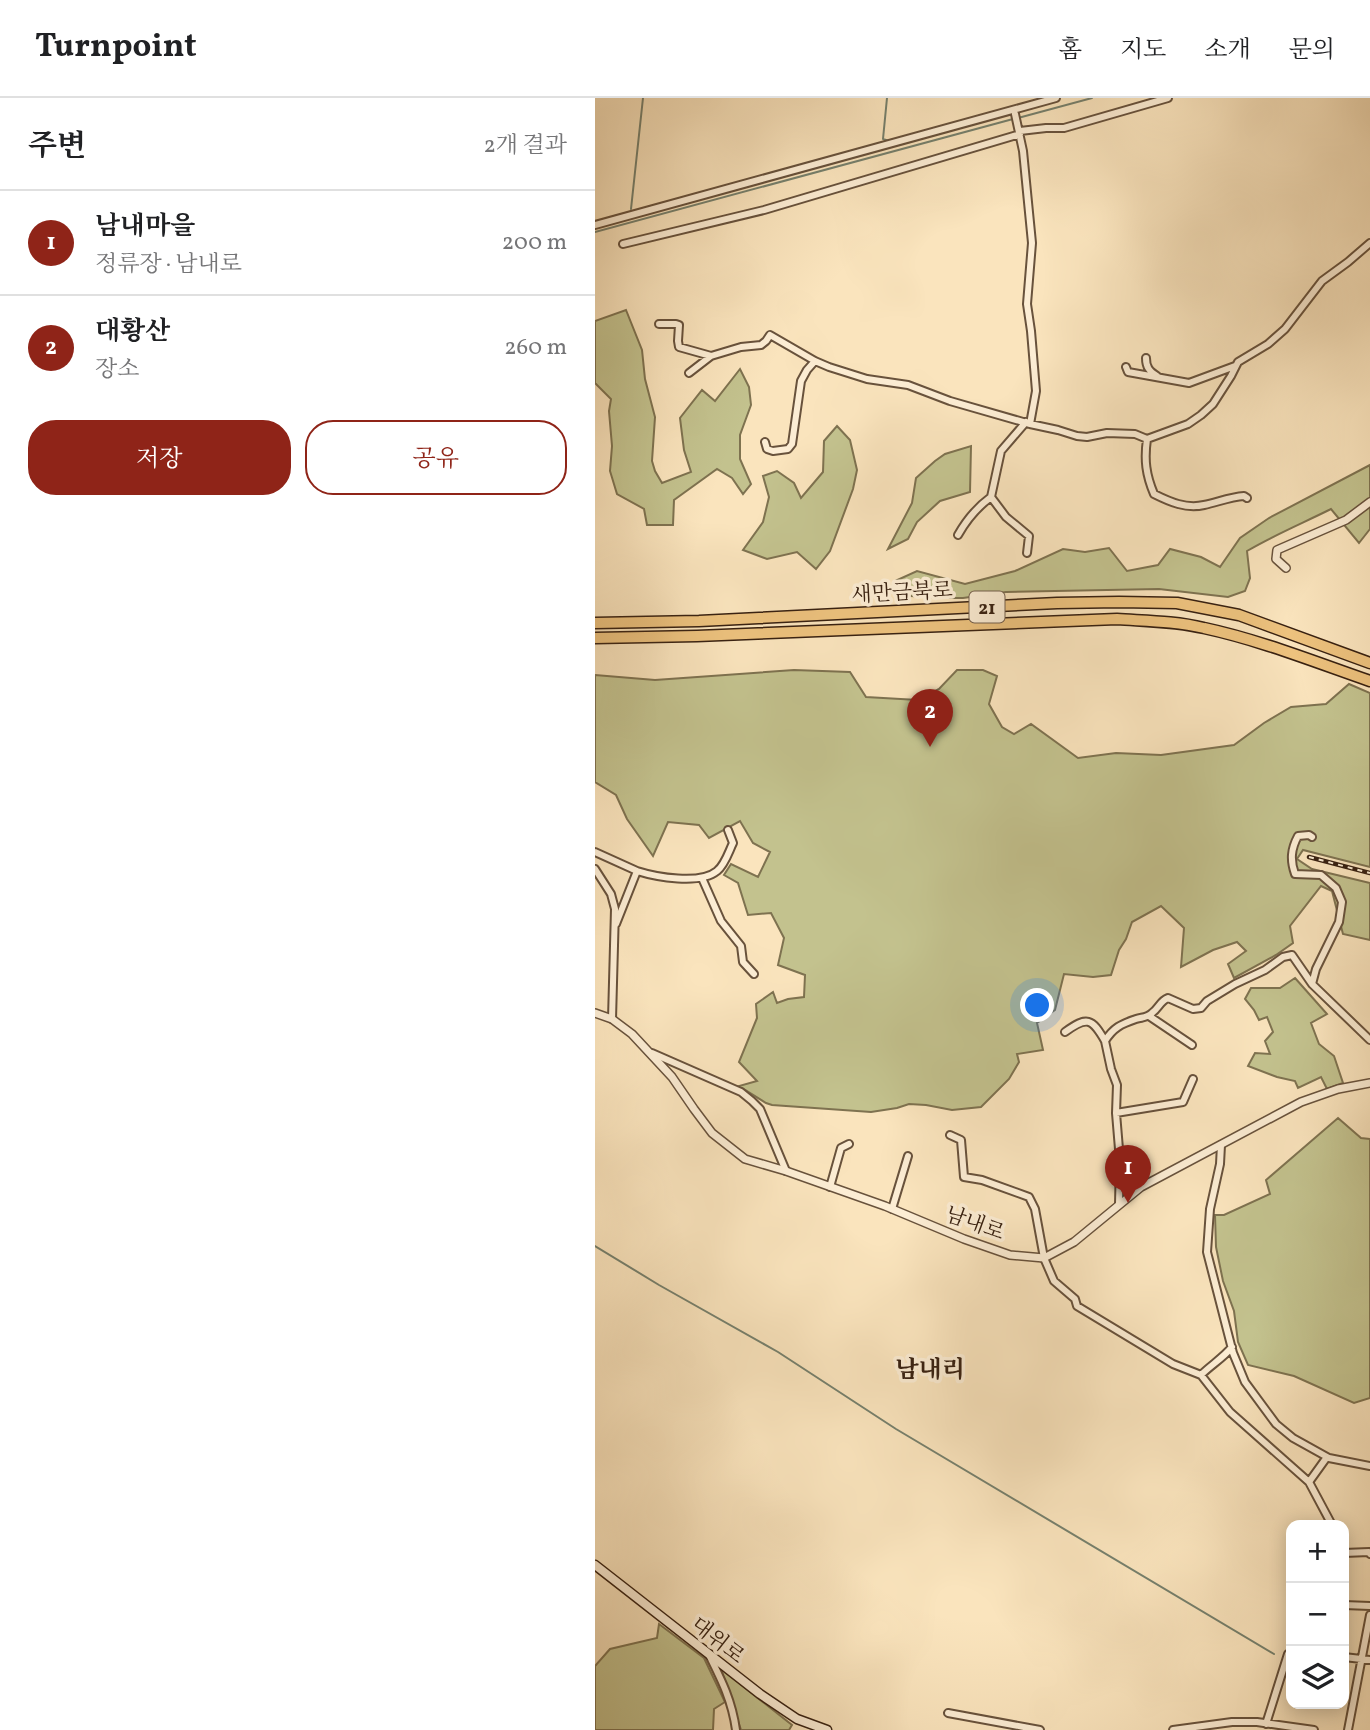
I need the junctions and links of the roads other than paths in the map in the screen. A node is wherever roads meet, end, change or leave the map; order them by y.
1 (1056, 98) edge
2 (1168, 98) edge
3 (1015, 114) dead end
4 (1019, 130) junction
5 (595, 225) edge
6 (1370, 243) edge
7 (623, 244) dead end
8 (659, 324) dead end
9 (711, 356) junction
10 (1146, 358) dead end
11 (815, 361) junction
12 (1235, 366) junction
13 (1126, 367) dead end
14 (689, 373) dead end
15 (1161, 379) junction
16 (1028, 423) junction
17 (1147, 439) junction
18 (765, 442) dead end
19 (991, 497) junction
20 (1247, 498) dead end
21 (1370, 502) edge
22 (958, 535) dead end
23 (1027, 553) dead end
24 (1286, 569) dead end
25 (595, 623) edge
26 (595, 638) edge
27 (1370, 663) edge
28 (1370, 681) edge
29 (728, 830) dead end
30 (1312, 837) dead end
31 (595, 852) edge
32 (595, 869) edge
33 (637, 871) junction
34 (702, 878) junction
35 (614, 932) junction
36 (754, 974) dead end
37 (1312, 984) junction
38 (595, 1013) edge
39 (1149, 1016) junction
40 (611, 1019) junction
41 (1065, 1032) dead end
42 (1370, 1040) edge
43 (1105, 1041) junction
44 (1192, 1045) dead end
45 (651, 1053) junction
46 (1193, 1079) dead end
47 (1370, 1083) edge
48 (1116, 1113) junction
49 (950, 1135) dead end
50 (849, 1144) dead end
51 (1221, 1145) junction
52 (908, 1156) dead end
53 (786, 1171) junction
54 (831, 1187) junction
55 (1119, 1203) junction
56 (892, 1209) junction
57 (1044, 1258) junction
58 (1232, 1347) junction
59 (1201, 1375) junction
60 (1327, 1457) junction
61 (1370, 1466) edge
62 (1309, 1482) junction
63 (1329, 1520) edge
64 (1349, 1553) edge
65 (1370, 1553) edge
66 (595, 1565) edge
67 (1349, 1605) edge
68 (1370, 1606) edge
69 (1370, 1615) edge
70 (709, 1655) junction
71 (1349, 1657) edge
72 (1362, 1658) junction
73 (1370, 1660) edge
74 (1286, 1666) edge
75 (948, 1713) dead end
76 (1266, 1724) junction
77 (809, 1727) edge
78 (736, 1730) edge
79 (827, 1730) edge
80 (1039, 1730) edge
81 (1173, 1730) edge
82 (1314, 1730) edge
83 (1348, 1730) edge

1 - 5 street
2 - 4 street
3 - 4 street
4 - 7 street
4 - 16 street
6 - 12 street
8 - 9 street
9 - 11 street
9 - 14 street
10 - 15 street
11 - 16 street
11 - 18 street
12 - 15 street
12 - 17 street
13 - 15 street
16 - 17 street
16 - 19 street
17 - 20 street
19 - 22 street
19 - 23 street
21 - 24 street
25 - 27 highway, 새만금북로 / 21
26 - 28 highway, 새만금북로 / 21
29 - 34 street
30 - 37 street
31 - 33 street
32 - 35 street
33 - 34 street
33 - 35 street
34 - 36 street
35 - 40 street
37 - 39 street
37 - 42 street
38 - 40 street, 남내로
39 - 43 street
39 - 44 street
40 - 45 street, 남내로
41 - 43 street
43 - 48 street
45 - 53 street, 남내로
45 - 53 street
46 - 48 street
47 - 51 street
48 - 55 street
49 - 57 street
50 - 54 street
51 - 55 street
51 - 58 street
52 - 56 street
53 - 54 street, 남내로
54 - 56 street, 남내로
55 - 57 street
56 - 57 street, 남내로
57 - 59 street
58 - 59 street
58 - 60 street
59 - 62 street
60 - 61 street
60 - 62 street
62 - 63 street
64 - 65 street
66 - 70 main road, 대위로
67 - 68 street
69 - 72 street
70 - 77 main road, 대위로
70 - 78 street
71 - 72 street
72 - 73 street
72 - 83 street
74 - 76 street
75 - 80 street
76 - 81 street
76 - 82 street
77 - 79 main road, 대위로

